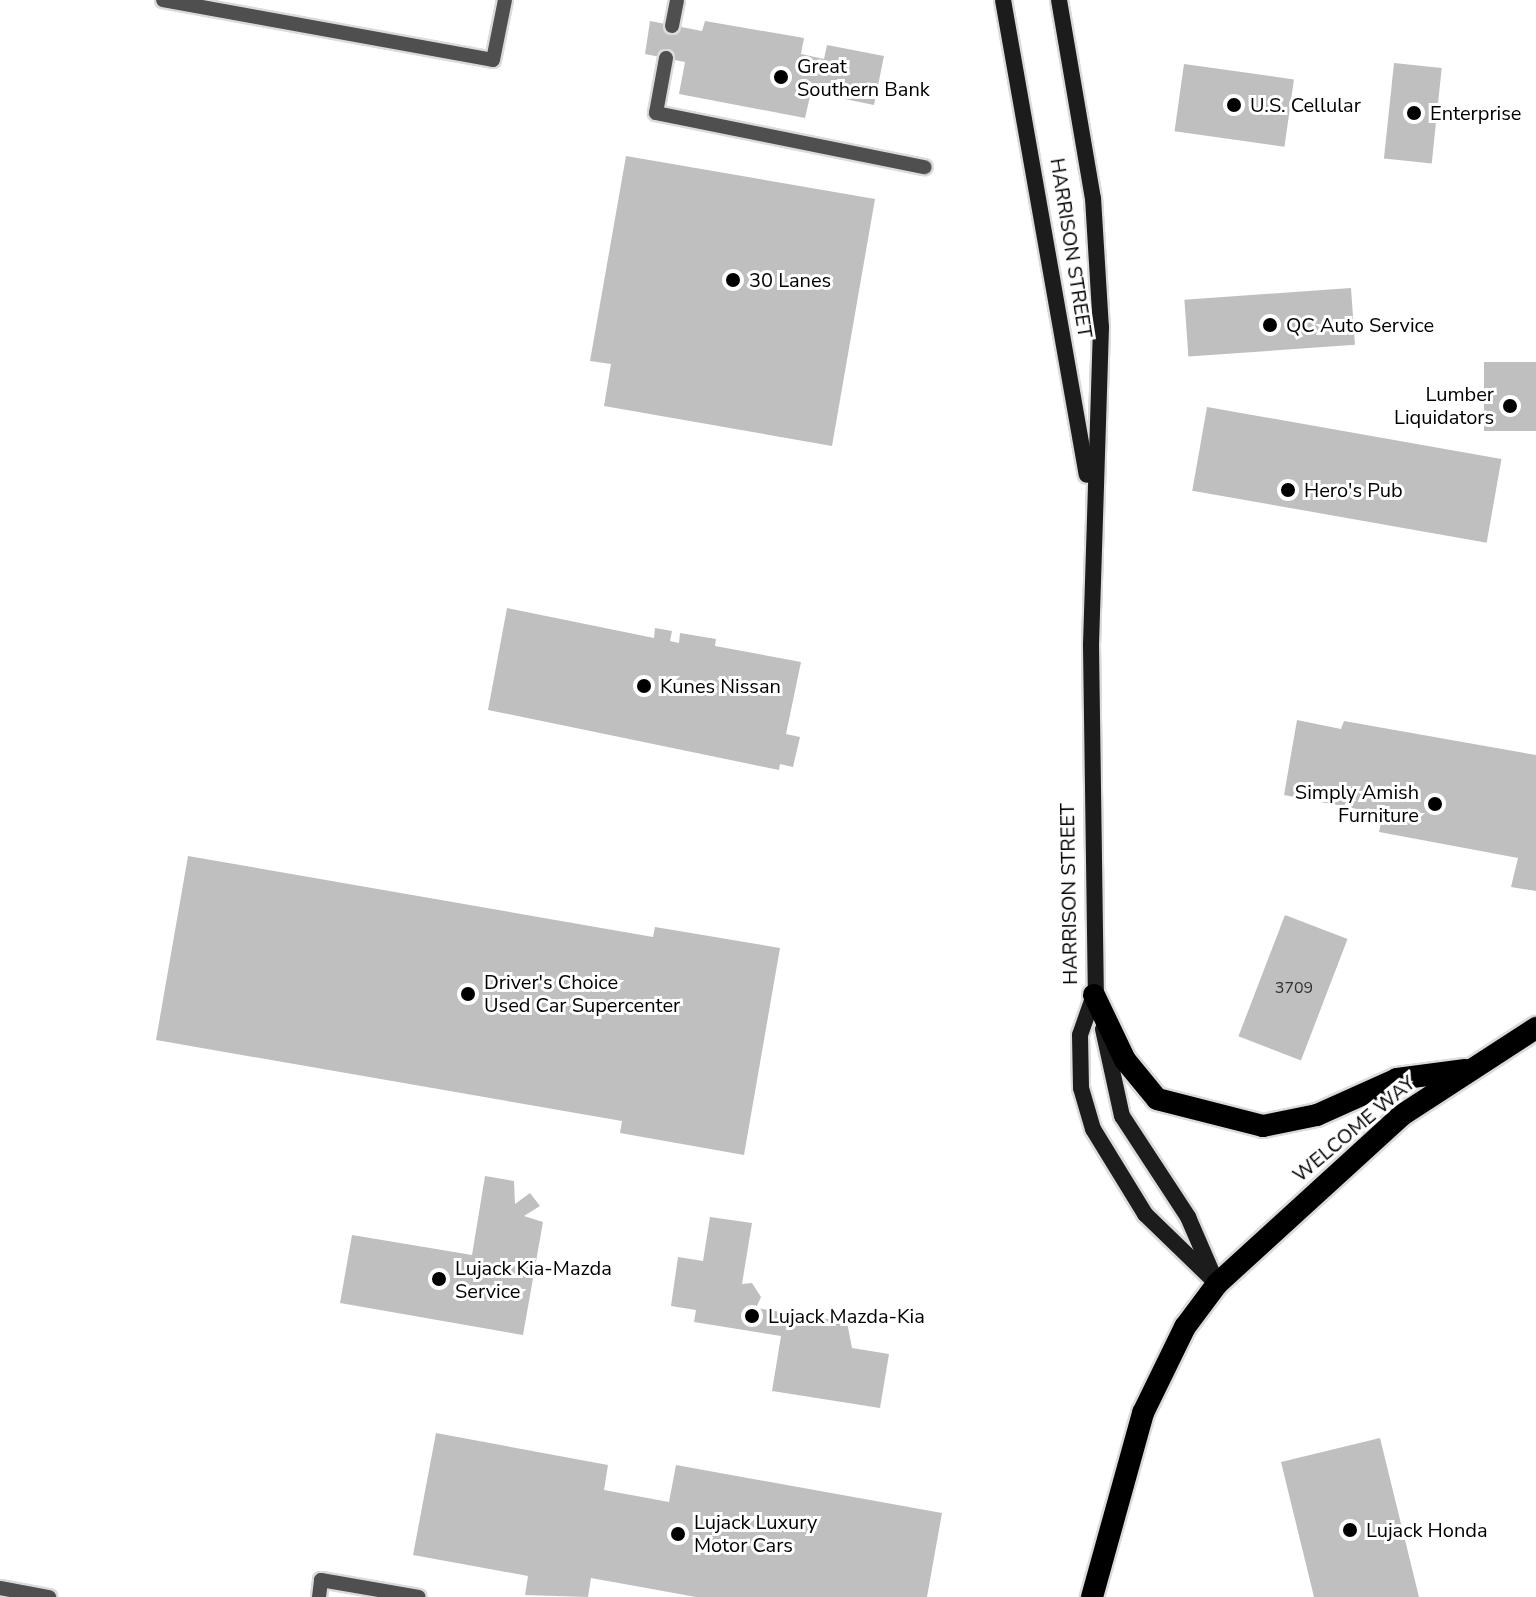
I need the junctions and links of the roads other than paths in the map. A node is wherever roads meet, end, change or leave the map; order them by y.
1 (163, 0) edge
2 (505, 0) edge
3 (677, 0) edge
4 (1003, 0) edge
5 (1059, 0) edge
6 (1070, 0) edge
7 (1063, 24) junction
8 (672, 26) dead end
9 (666, 58) dead end
10 (925, 167) dead end
11 (1092, 504) junction
12 (1094, 995) junction
13 (1536, 1028) edge
14 (1470, 1069) junction
15 (1217, 1284) junction
16 (0, 1588) edge
17 (49, 1597) edge
18 (319, 1597) edge
19 (419, 1597) edge
20 (1092, 1597) edge

1 - 2 lane
3 - 8 lane
4 - 11 main road, HARRISON STREET
5 - 7 main road, HARRISON STREET
6 - 7 main road
7 - 11 main road, HARRISON STREET
9 - 10 lane
11 - 12 main road, HARRISON STREET
12 - 14 highway
12 - 15 main road, HARRISON STREET
12 - 15 main road, HARRISON STREET
13 - 14 highway, WELCOME WAY
14 - 15 highway, WELCOME WAY
15 - 20 highway
16 - 17 lane
18 - 19 lane

